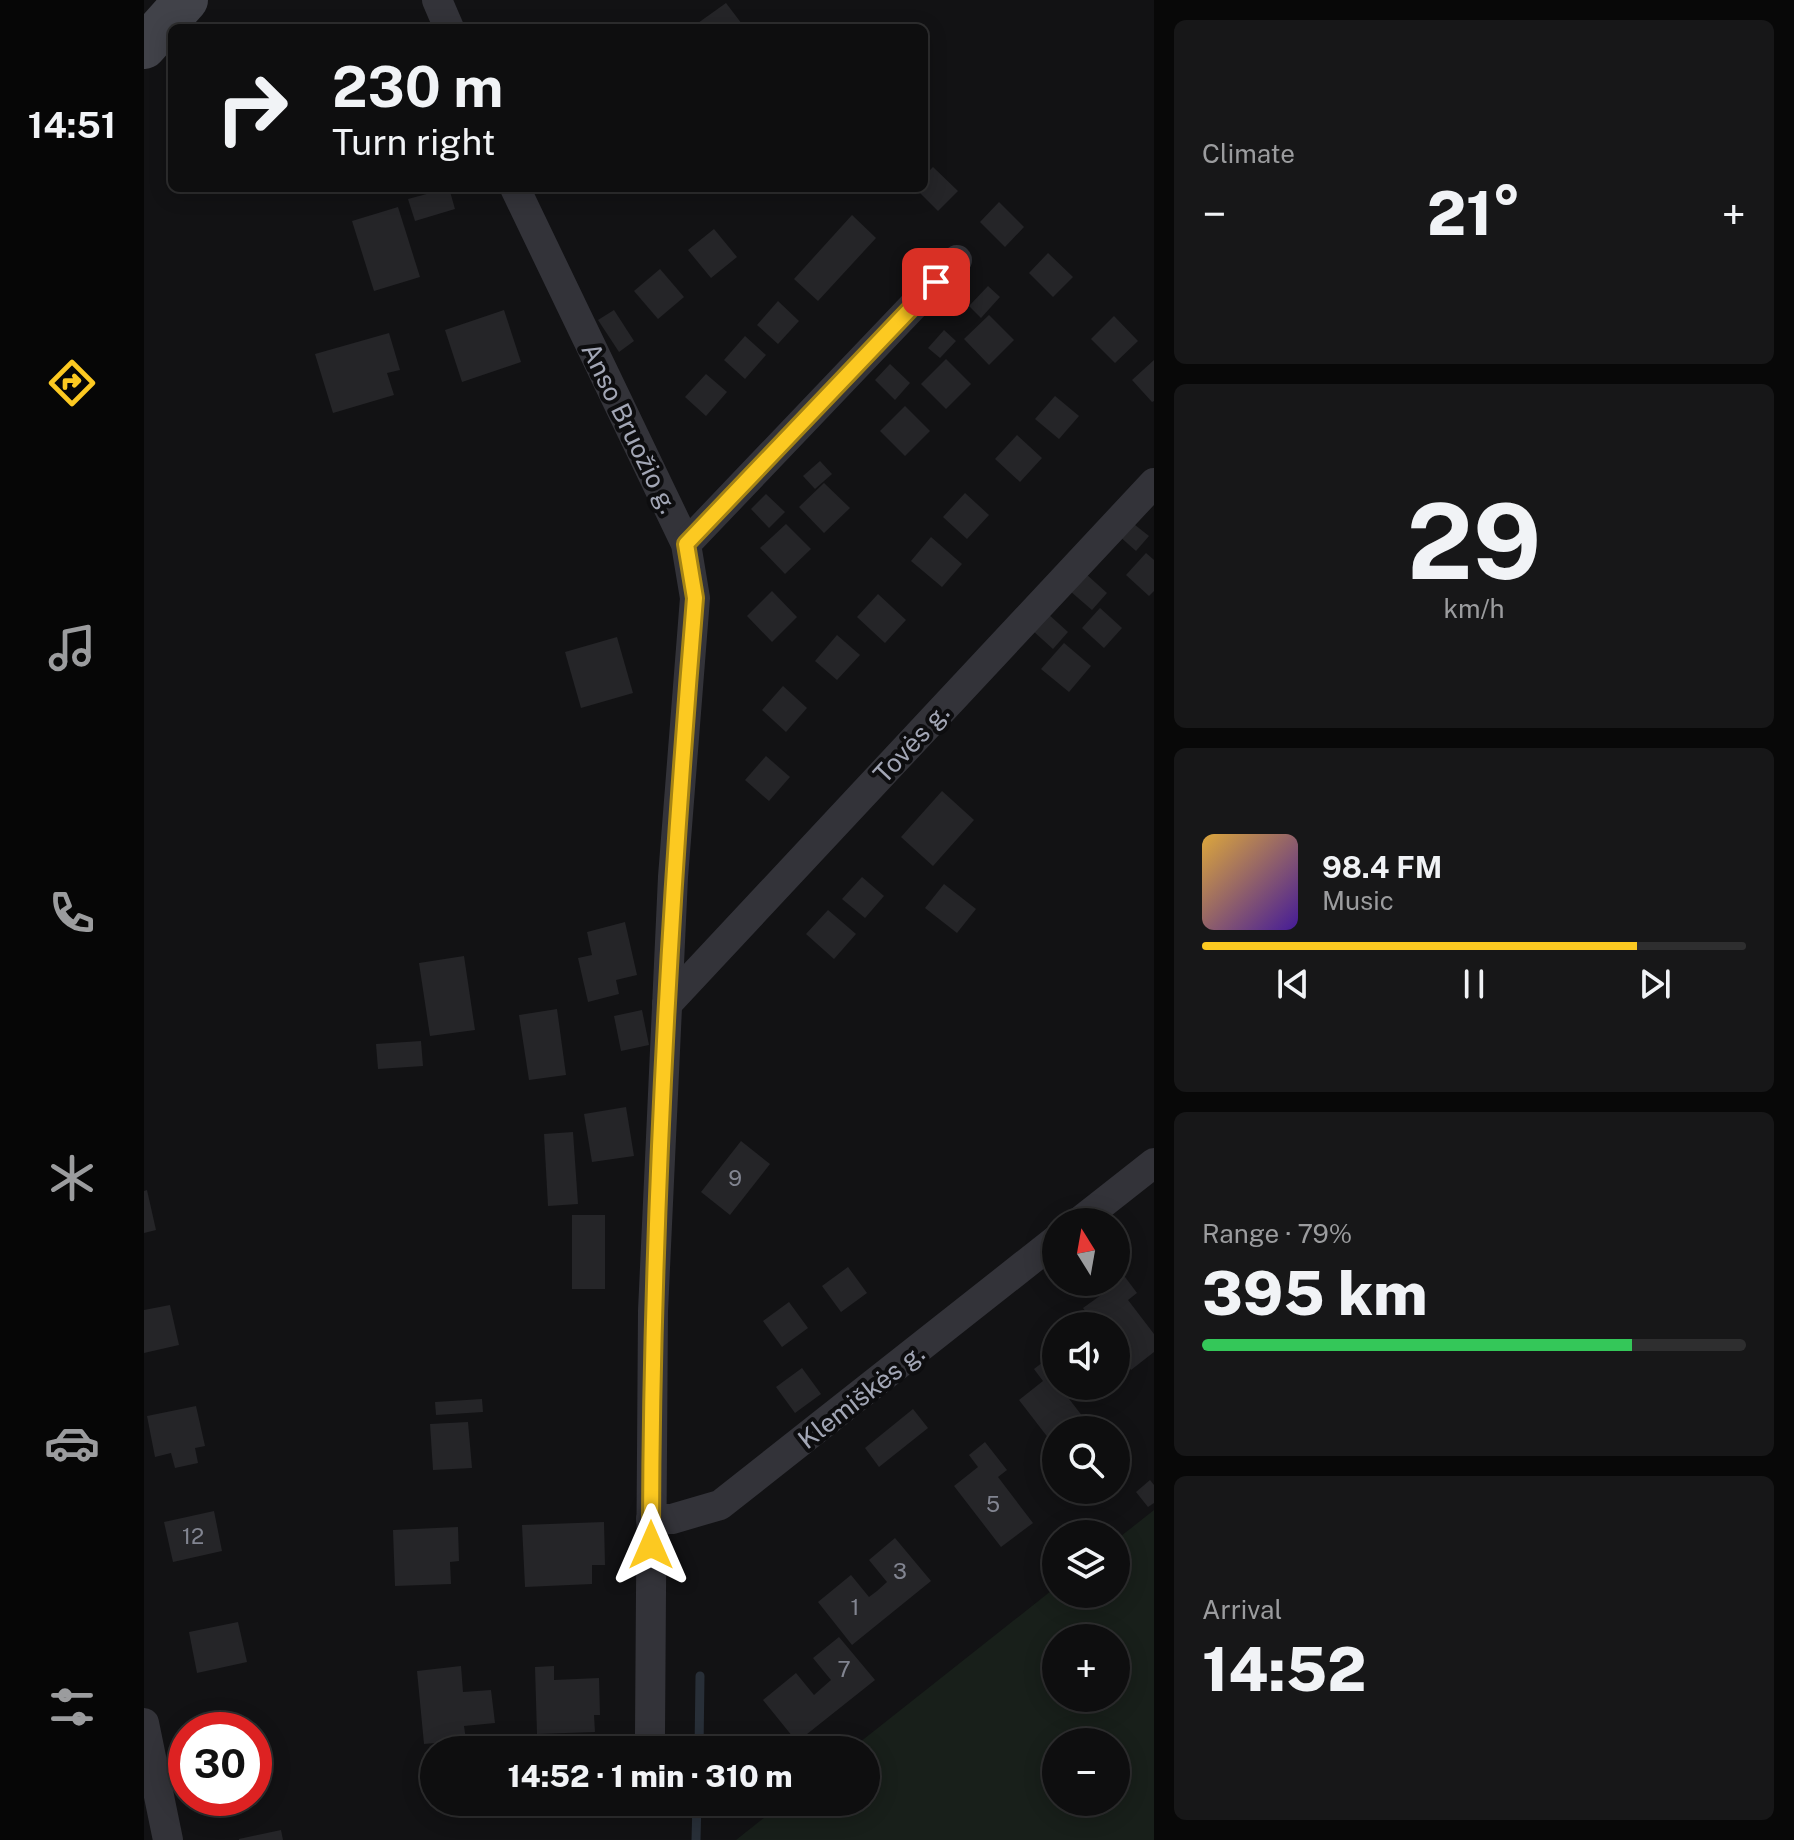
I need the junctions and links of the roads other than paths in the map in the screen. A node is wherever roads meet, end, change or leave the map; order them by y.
1 (186, 0) edge
2 (437, 0) edge
3 (447, 24) edge
4 (144, 47) edge
5 (517, 192) edge
6 (957, 260) dead end
7 (1154, 483) edge
8 (686, 544) junction
9 (667, 1004) junction
10 (1154, 1163) edge
11 (1097, 1208) edge
12 (1042, 1251) edge
13 (651, 1519) junction
14 (144, 1723) edge
15 (650, 1734) dead end
16 (168, 1840) edge

1 - 4 main road
2 - 3 street
5 - 8 street, Anso Bruožio g.
6 - 8 street
7 - 9 street, Tovės g.
8 - 9 street, Anso Bruožio g.
9 - 13 street, Anso Bruožio g.
10 - 11 street
12 - 13 street, Klemiškės g.
13 - 15 street, Anso Bruožio g.
14 - 16 street

